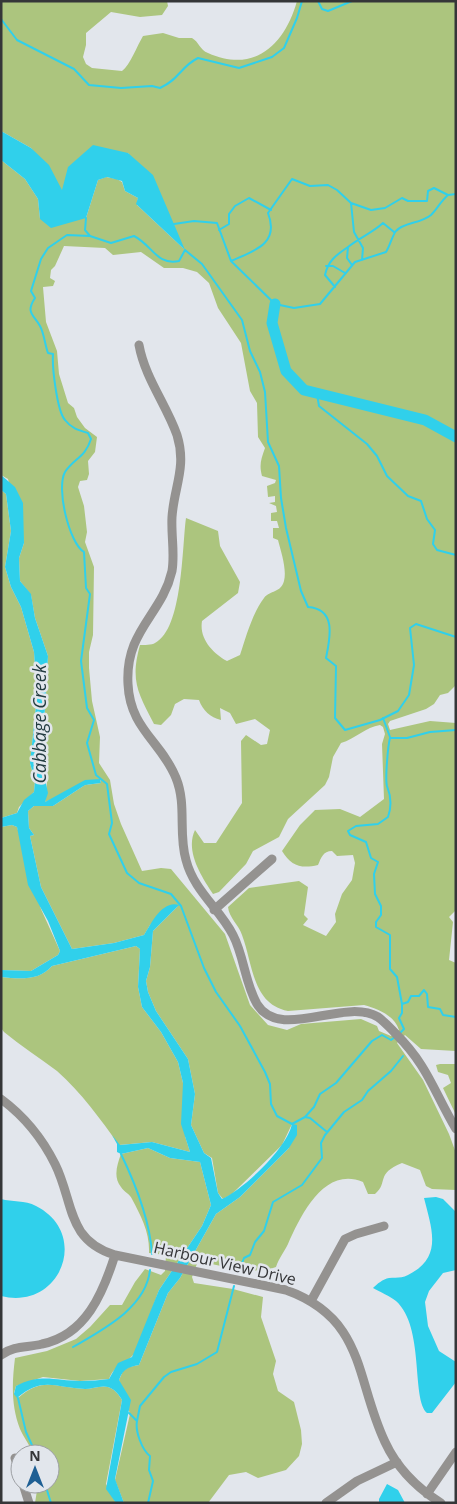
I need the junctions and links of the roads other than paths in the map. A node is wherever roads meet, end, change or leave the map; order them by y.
1 (139, 345) dead end
2 (272, 859) dead end
3 (214, 910) junction
4 (1, 1099) edge
5 (456, 1129) edge
6 (384, 1226) dead end
7 (115, 1255) junction
8 (311, 1301) junction
9 (1, 1355) edge
10 (456, 1452) edge
11 (397, 1462) junction
12 (427, 1494) junction
13 (326, 1503) edge
14 (441, 1503) edge

1 - 3 street
2 - 3 street
3 - 5 street
4 - 7 street, Harbour View Drive
6 - 8 street
7 - 8 street, Harbour View Drive
7 - 9 street
8 - 11 street, Harbour View Drive
10 - 12 street
11 - 12 street, Harbour View Drive
11 - 13 street
12 - 14 street, Harbour View Drive

